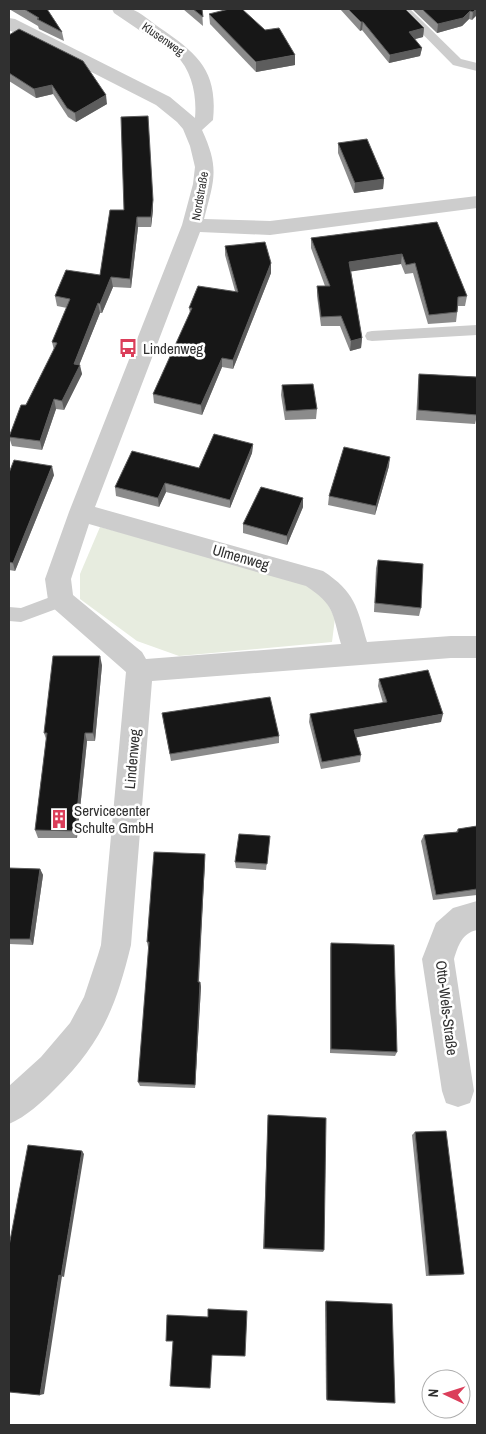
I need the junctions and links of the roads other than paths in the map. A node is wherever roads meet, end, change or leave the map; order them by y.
1 (120, 9) edge
2 (404, 9) edge
3 (9, 24) edge
4 (477, 67) edge
5 (192, 128) junction
6 (477, 202) edge
7 (192, 224) junction
8 (477, 330) edge
9 (372, 336) dead end
10 (81, 512) junction
11 (61, 600) junction
12 (9, 614) edge
13 (477, 647) edge
14 (357, 654) junction
15 (140, 671) junction
16 (477, 916) edge
17 (458, 1091) dead end
18 (9, 1107) edge

1 - 5 street, Klusenweg
2 - 4 lane
3 - 5 street, Nordstraße
5 - 7 street, Nordstraße
6 - 7 street, Nordstraße
7 - 10 street
8 - 9 lane
10 - 11 street
10 - 14 street, Ulmenweg
11 - 12 lane
11 - 15 street
13 - 14 street
14 - 15 street
15 - 18 street, Lindenweg
16 - 17 street, Otto-Wels-Straße

